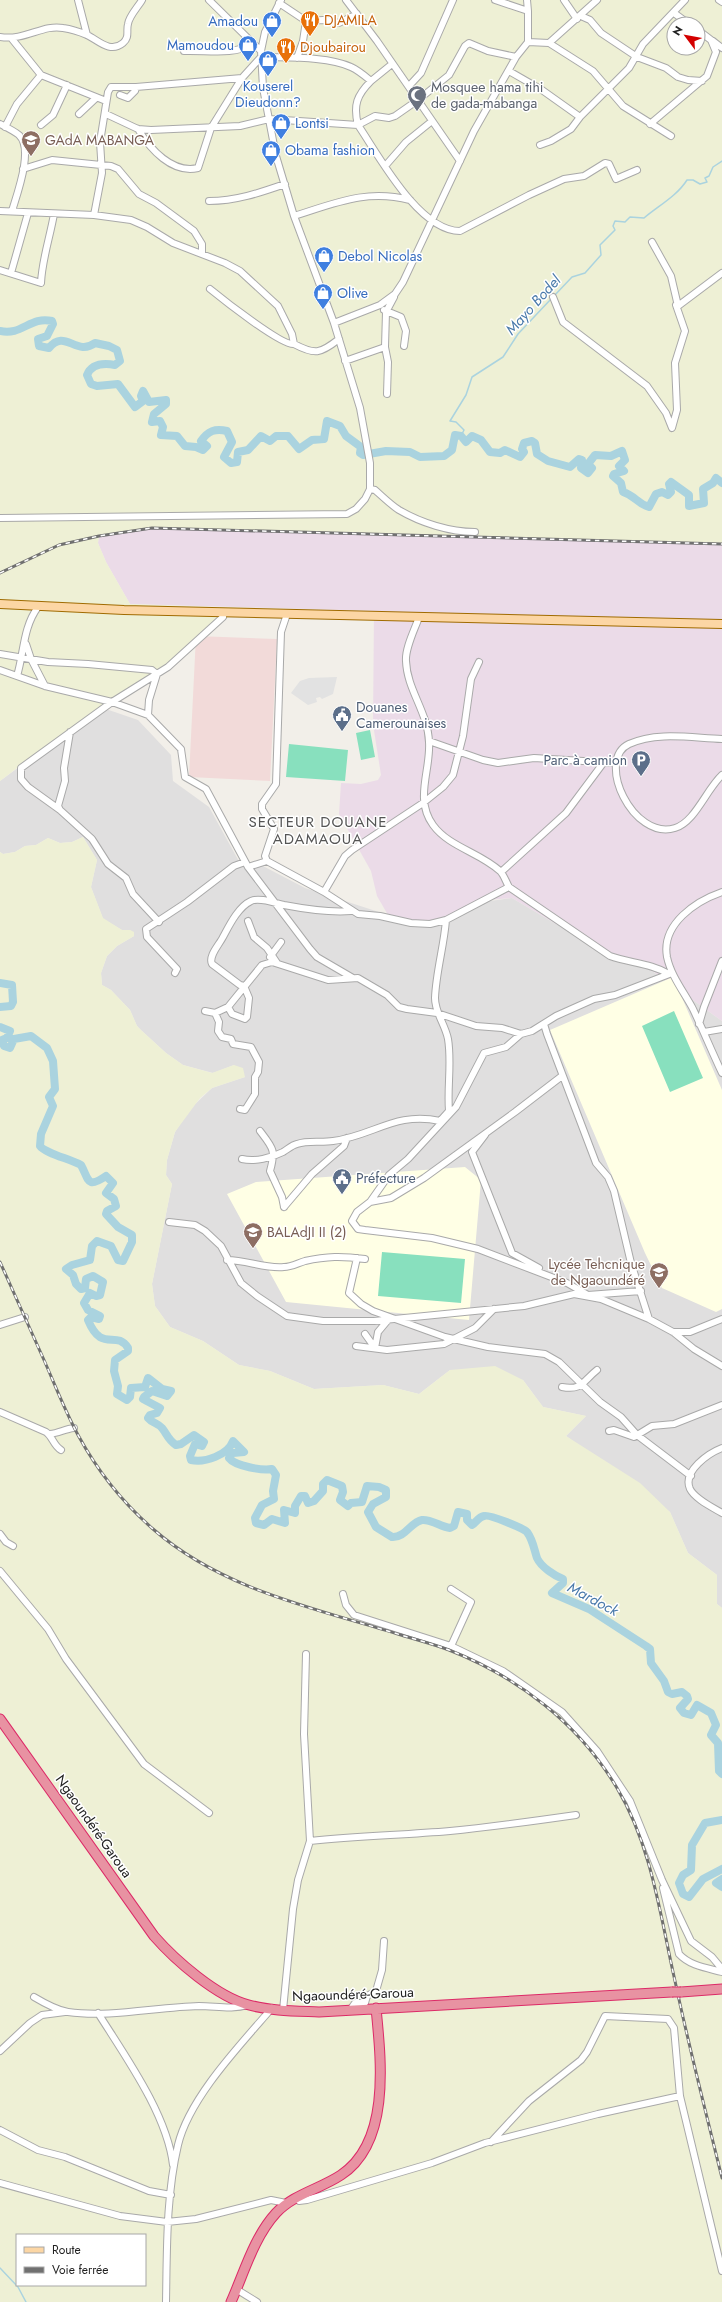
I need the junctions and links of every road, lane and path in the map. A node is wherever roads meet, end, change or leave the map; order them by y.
1 (78, 0) edge
2 (142, 0) edge
3 (209, 0) edge
4 (346, 0) edge
5 (452, 0) edge
6 (494, 0) edge
7 (528, 0) edge
8 (564, 0) edge
9 (597, 0) edge
10 (685, 0) edge
11 (280, 1) edge
12 (528, 11) junction
13 (674, 13) junction
14 (357, 14) junction
15 (678, 16) edge
16 (579, 18) junction
17 (306, 21) junction
18 (88, 35) junction
19 (706, 36) edge
20 (0, 37) edge
21 (12, 39) junction
22 (711, 40) junction
23 (528, 42) junction
24 (549, 43) junction
25 (253, 44) junction
26 (722, 48) edge
27 (184, 51) dead end
28 (261, 54) junction
29 (516, 57) junction
30 (637, 57) junction
31 (297, 58) junction
32 (392, 64) junction
33 (509, 71) junction
34 (41, 75) junction
35 (242, 78) junction
36 (688, 80) junction
37 (371, 81) junction
38 (702, 81) junction
39 (67, 85) junction
40 (409, 86) junction
41 (136, 87) junction
42 (694, 88) junction
43 (608, 90) junction
44 (120, 95) dead end
45 (96, 98) junction
46 (418, 100) junction
47 (106, 102) junction
48 (79, 114) dead end
49 (106, 114) junction
50 (580, 117) junction
51 (269, 119) junction
52 (432, 121) junction
53 (650, 124) junction
54 (3, 125) edge
55 (41, 125) dead end
56 (358, 125) junction
57 (211, 128) junction
58 (138, 129) junction
59 (671, 136) dead end
60 (540, 145) dead end
61 (460, 161) junction
62 (102, 165) junction
63 (386, 165) junction
64 (23, 169) junction
65 (637, 170) dead end
66 (285, 184) junction
67 (410, 200) junction
68 (209, 201) dead end
69 (0, 211) edge
70 (12, 211) junction
71 (28, 213) junction
72 (54, 214) junction
73 (94, 215) junction
74 (294, 216) junction
75 (433, 220) junction
76 (652, 242) dead end
77 (202, 254) junction
78 (0, 270) edge
79 (11, 273) junction
80 (722, 273) edge
81 (210, 289) dead end
82 (395, 294) junction
83 (553, 298) dead end
84 (676, 305) junction
85 (380, 306) junction
86 (386, 312) junction
87 (334, 323) junction
88 (339, 338) junction
89 (294, 344) junction
90 (404, 346) dead end
91 (385, 347) junction
92 (346, 361) junction
93 (387, 394) dead end
94 (370, 489) junction
95 (0, 518) edge
96 (475, 532) dead end
97 (0, 604) edge
98 (38, 607) junction
99 (287, 614) junction
100 (223, 617) dead end
101 (419, 617) junction
102 (722, 624) edge
103 (25, 643) junction
104 (0, 654) edge
105 (23, 657) junction
106 (31, 659) junction
107 (479, 662) dead end
108 (0, 670) edge
109 (157, 674) junction
110 (17, 676) junction
111 (46, 686) junction
112 (112, 702) junction
113 (148, 716) junction
114 (70, 732) junction
115 (722, 739) edge
116 (429, 741) junction
117 (459, 752) junction
118 (604, 762) junction
119 (616, 763) junction
120 (722, 775) edge
121 (423, 803) junction
122 (60, 810) junction
123 (267, 861) junction
124 (247, 864) junction
125 (501, 872) junction
126 (509, 887) junction
127 (324, 892) junction
128 (722, 892) edge
129 (275, 903) junction
130 (351, 910) junction
131 (446, 920) junction
132 (248, 921) dead end
133 (160, 922) junction
134 (281, 942) dead end
135 (272, 955) junction
136 (722, 961) edge
137 (266, 962) junction
138 (277, 963) junction
139 (175, 973) dead end
140 (670, 973) junction
141 (353, 978) junction
142 (244, 986) junction
143 (228, 1006) junction
144 (205, 1011) dead end
145 (437, 1012) junction
146 (215, 1013) junction
147 (544, 1024) junction
148 (700, 1024) junction
149 (722, 1029) edge
150 (704, 1032) junction
151 (521, 1034) junction
152 (722, 1074) edge
153 (562, 1076) junction
154 (240, 1109) dead end
155 (491, 1128) junction
156 (260, 1131) dead end
157 (347, 1138) junction
158 (274, 1155) junction
159 (242, 1159) dead end
160 (370, 1202) junction
161 (169, 1222) dead end
162 (357, 1258) junction
163 (227, 1260) junction
164 (365, 1260) dead end
165 (567, 1283) junction
166 (641, 1291) junction
167 (588, 1295) junction
168 (494, 1309) junction
169 (24, 1316) dead end
170 (397, 1319) junction
171 (649, 1319) junction
172 (722, 1319) edge
173 (388, 1320) junction
174 (0, 1325) edge
175 (673, 1332) junction
176 (365, 1334) dead end
177 (452, 1339) junction
178 (356, 1346) dead end
179 (375, 1348) junction
180 (722, 1366) edge
181 (597, 1370) dead end
182 (582, 1384) junction
183 (562, 1387) dead end
184 (722, 1405) edge
185 (0, 1412) edge
186 (74, 1428) dead end
187 (609, 1431) dead end
188 (50, 1434) junction
189 (637, 1435) junction
190 (722, 1448) edge
191 (61, 1450) dead end
192 (691, 1476) junction
193 (722, 1513) edge
194 (0, 1534) edge
195 (13, 1546) dead end
196 (0, 1571) edge
197 (451, 1589) dead end
198 (343, 1594) dead end
199 (451, 1646) junction
200 (306, 1654) dead end
201 (0, 1720) edge
202 (209, 1813) dead end
203 (576, 1814) dead end
204 (310, 1841) junction
205 (662, 1880) junction
206 (384, 1941) dead end
207 (722, 1971) edge
208 (722, 1989) edge
209 (34, 1997) dead end
210 (248, 2005) junction
211 (272, 2008) junction
212 (376, 2008) junction
213 (282, 2010) junction
214 (350, 2010) junction
215 (66, 2012) junction
216 (98, 2013) junction
217 (0, 2051) edge
218 (680, 2096) junction
219 (0, 2130) edge
220 (491, 2142) junction
221 (174, 2172) junction
222 (0, 2183) edge
223 (171, 2195) junction
224 (296, 2198) junction
225 (286, 2203) junction
226 (167, 2222) junction
227 (722, 2271) edge
228 (236, 2290) junction
229 (166, 2302) edge
230 (231, 2302) edge
231 (257, 2302) edge

1 - 18 street
2 - 18 street
3 - 25 street
4 - 14 street
5 - 40 street
6 - 12 street
7 - 12 street
8 - 16 street
9 - 16 street
10 - 13 street
11 - 17 street
11 - 28 street
12 - 23 street
13 - 15 street
13 - 30 street
14 - 17 street
14 - 32 street
16 - 24 street
16 - 30 street
17 - 31 street
18 - 21 street
19 - 22 street
20 - 21 street
21 - 34 street
22 - 26 street
22 - 38 street
23 - 24 street
23 - 29 street
24 - 43 street
25 - 27 street
25 - 28 street
28 - 31 street
28 - 35 street
28 - 51 street
29 - 33 street
29 - 46 street
30 - 36 street
30 - 43 street
31 - 37 street
32 - 37 street
32 - 40 street
33 - 50 street
33 - 61 street
34 - 39 street
34 - 54 street
35 - 41 street
35 - 57 street
36 - 38 street
36 - 42 street
37 - 56 street
38 - 42 street
39 - 45 street
39 - 55 street
40 - 46 street
41 - 44 street
41 - 47 street
42 - 53 street
43 - 50 street
43 - 53 street
45 - 47 street
45 - 48 street
46 - 52 street
46 - 56 street
47 - 49 street
49 - 58 street
49 - 62 street
50 - 60 street
51 - 56 street
51 - 57 street
51 - 66 street
52 - 61 street
52 - 63 street
53 - 59 street
54 - 64 street
56 - 63 street
57 - 58 street
57 - 58 street
61 - 75 street
62 - 64 street
62 - 73 street
62 - 77 street
63 - 67 street
64 - 70 street
65 - 75 street
66 - 68 street
66 - 74 street
67 - 74 street
67 - 75 street
69 - 70 street
70 - 71 street
71 - 72 street
71 - 79 street
72 - 73 street
72 - 79 street
73 - 77 street
74 - 87 street
75 - 82 street
76 - 84 street
77 - 89 street
78 - 79 street
80 - 84 street
81 - 89 street
82 - 85 street
82 - 86 street
83 - 84 street
85 - 86 street
85 - 87 street
86 - 90 street
86 - 91 street
87 - 88 street
88 - 89 street
88 - 92 street
91 - 92 street
91 - 93 street
92 - 94 street
94 - 95 street
94 - 96 street
97 - 98 main road
98 - 99 main road
98 - 103 street
99 - 101 main road
99 - 123 street
100 - 109 street
101 - 102 main road
101 - 116 street
103 - 105 street
103 - 106 street
104 - 105 street
105 - 106 street
105 - 110 street
106 - 109 street
106 - 111 street
107 - 117 street
108 - 110 street
109 - 112 street
109 - 113 street
110 - 111 street
111 - 112 street
112 - 113 street
112 - 114 street
113 - 124 street
114 - 122 street
114 - 122 street
115 - 119 street
116 - 117 street
116 - 121 street
117 - 118 street
117 - 121 street
118 - 119 street
118 - 125 street
119 - 120 street
121 - 125 street
121 - 127 street
122 - 133 street
123 - 124 street
123 - 127 street
124 - 129 street
124 - 133 street
125 - 126 street
126 - 131 street
126 - 140 street
127 - 130 street
128 - 140 street
129 - 130 street
129 - 141 street
129 - 142 street
130 - 131 street
131 - 145 street
132 - 135 street
133 - 139 street
134 - 135 street
135 - 137 street
135 - 138 street
136 - 148 street
137 - 138 street
137 - 142 street
138 - 141 street
140 - 147 street
140 - 148 street
141 - 145 street
142 - 143 street
142 - 143 street
143 - 146 street
144 - 146 street
145 - 151 street
145 - 157 street
146 - 154 street
147 - 151 street
147 - 153 street
148 - 150 street
149 - 150 street
150 - 152 street
151 - 160 street
153 - 155 street
153 - 166 street
155 - 160 street
155 - 165 street
156 - 158 street
157 - 158 street
157 - 158 street
158 - 159 street
160 - 165 street
161 - 163 street
162 - 163 street
162 - 164 street
162 - 170 street
163 - 173 street
165 - 167 street
166 - 167 street
166 - 171 street
167 - 168 street
167 - 171 street
168 - 170 street
168 - 177 street
169 - 174 street
170 - 173 street
170 - 177 street
171 - 175 street
172 - 175 street
173 - 179 street
175 - 180 street
176 - 179 street
177 - 179 street
177 - 182 street
178 - 179 street
181 - 182 street
182 - 183 street
182 - 189 street
184 - 189 street
185 - 188 street
186 - 188 street
187 - 189 street
188 - 191 street
189 - 192 street
190 - 192 street
192 - 193 street
194 - 195 street
196 - 202 street
197 - 199 street
198 - 199 street
199 - 205 street
200 - 204 street
201 - 210 highway, Ngaoundéré-Garoua
203 - 204 street
204 - 213 street
205 - 207 street
205 - 207 street
206 - 214 street
208 - 212 highway, Ngaoundéré-Garoua
209 - 215 street
210 - 211 highway, Ngaoundéré-Garoua
210 - 216 street
211 - 213 highway, Ngaoundéré-Garoua
211 - 221 street
212 - 214 highway, Ngaoundéré-Garoua
212 - 224 highway
213 - 214 highway, Ngaoundéré-Garoua
215 - 216 street
215 - 217 street
216 - 221 street
218 - 220 street
218 - 220 street
218 - 227 street
219 - 223 street
220 - 224 street
221 - 223 street
222 - 226 street
223 - 226 street
224 - 225 highway
225 - 226 street
225 - 228 highway
226 - 229 street
228 - 230 highway
228 - 231 street

